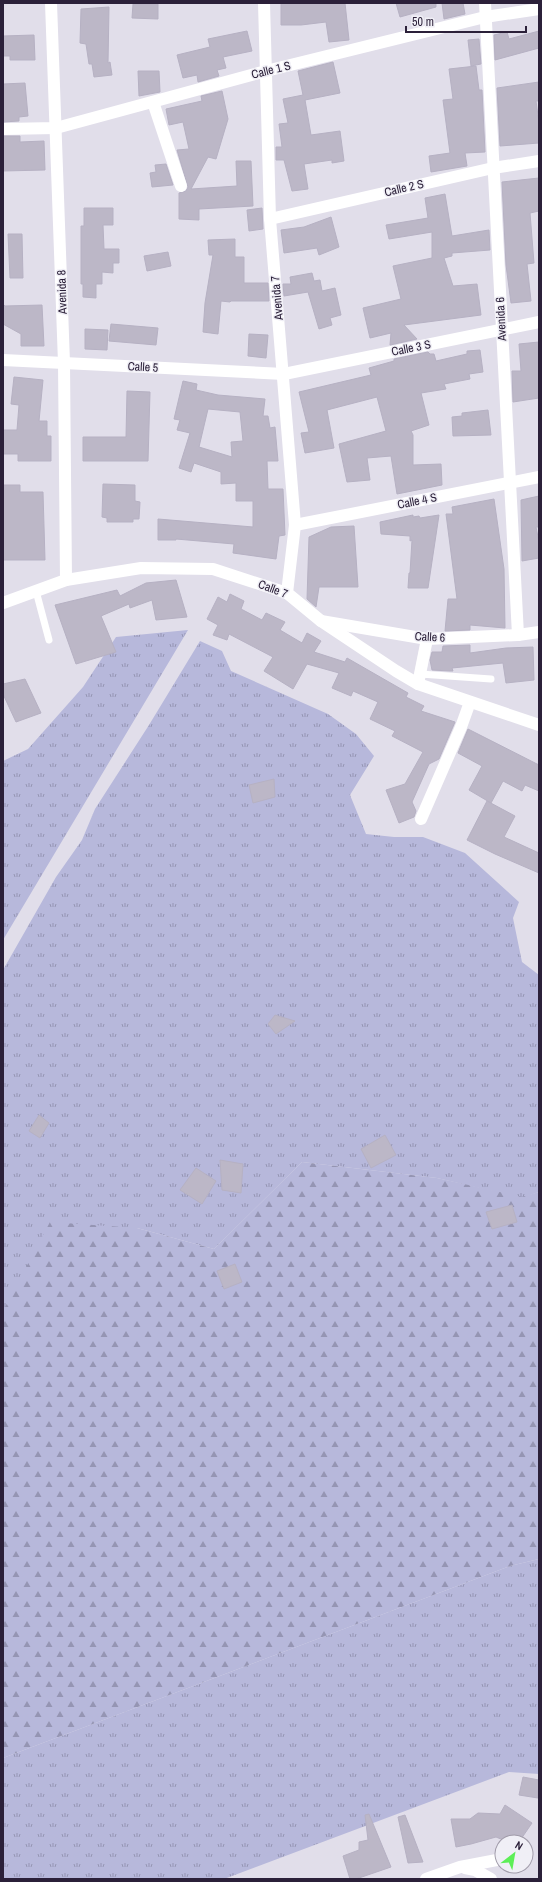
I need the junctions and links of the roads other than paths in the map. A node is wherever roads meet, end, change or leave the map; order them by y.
1 (51, 3) edge
2 (264, 3) edge
3 (485, 3) edge
4 (539, 9) edge
5 (485, 17) junction
6 (266, 71) junction
7 (153, 102) junction
8 (3, 128) edge
9 (56, 128) junction
10 (539, 161) edge
11 (493, 168) junction
12 (181, 186) dead end
13 (270, 219) junction
14 (539, 322) edge
15 (502, 330) junction
16 (3, 360) edge
17 (64, 363) junction
18 (284, 374) junction
19 (539, 477) edge
20 (510, 483) junction
21 (295, 525) junction
22 (66, 580) junction
23 (36, 591) junction
24 (287, 593) junction
25 (3, 602) edge
26 (321, 621) junction
27 (539, 632) edge
28 (518, 635) junction
29 (427, 639) junction
30 (49, 640) dead end
31 (419, 679) junction
32 (491, 679) dead end
33 (470, 702) junction
34 (539, 725) edge
35 (420, 819) dead end
36 (494, 1861) edge
37 (460, 1867) junction
38 (426, 1879) edge
39 (491, 1879) edge

1 - 9 street, Avenida 8
2 - 6 street, Avenida 7
3 - 5 street, Avenida 6
4 - 5 street, Calle 1 S
5 - 6 street, Calle 1 S
5 - 11 street, Avenida 6
6 - 7 street, Calle 1 S
6 - 13 street, Avenida 7
7 - 9 street, Calle 1 S
7 - 12 street
8 - 9 street, Calle 1 S
9 - 17 street, Avenida 8
10 - 11 street, Calle 2 S
11 - 13 street, Calle 2 S
11 - 15 street, Avenida 6
13 - 18 street, Avenida 7
14 - 15 street, Calle 3 S
15 - 18 street, Calle 3 S
15 - 20 street, Avenida 6
16 - 17 street, Calle 5
17 - 18 street, Calle 5
17 - 22 street, Avenida 8
18 - 21 street, Avenida 7
19 - 20 street, Calle 4 S
20 - 21 street, Calle 4 S
20 - 28 street, Avenida 6
21 - 24 street, Avenida 7
22 - 23 street, Calle 7
22 - 24 street, Calle 7
23 - 25 street, Calle 7
23 - 30 lane
24 - 26 street, Calle 7
26 - 29 street, Calle 6
26 - 31 street, Calle 7
27 - 28 street, Calle 6
28 - 29 street, Calle 6
29 - 31 street
31 - 32 lane
31 - 33 street, Calle 7
33 - 34 street, Calle 7
33 - 35 street
36 - 37 street
37 - 38 street
37 - 39 street

